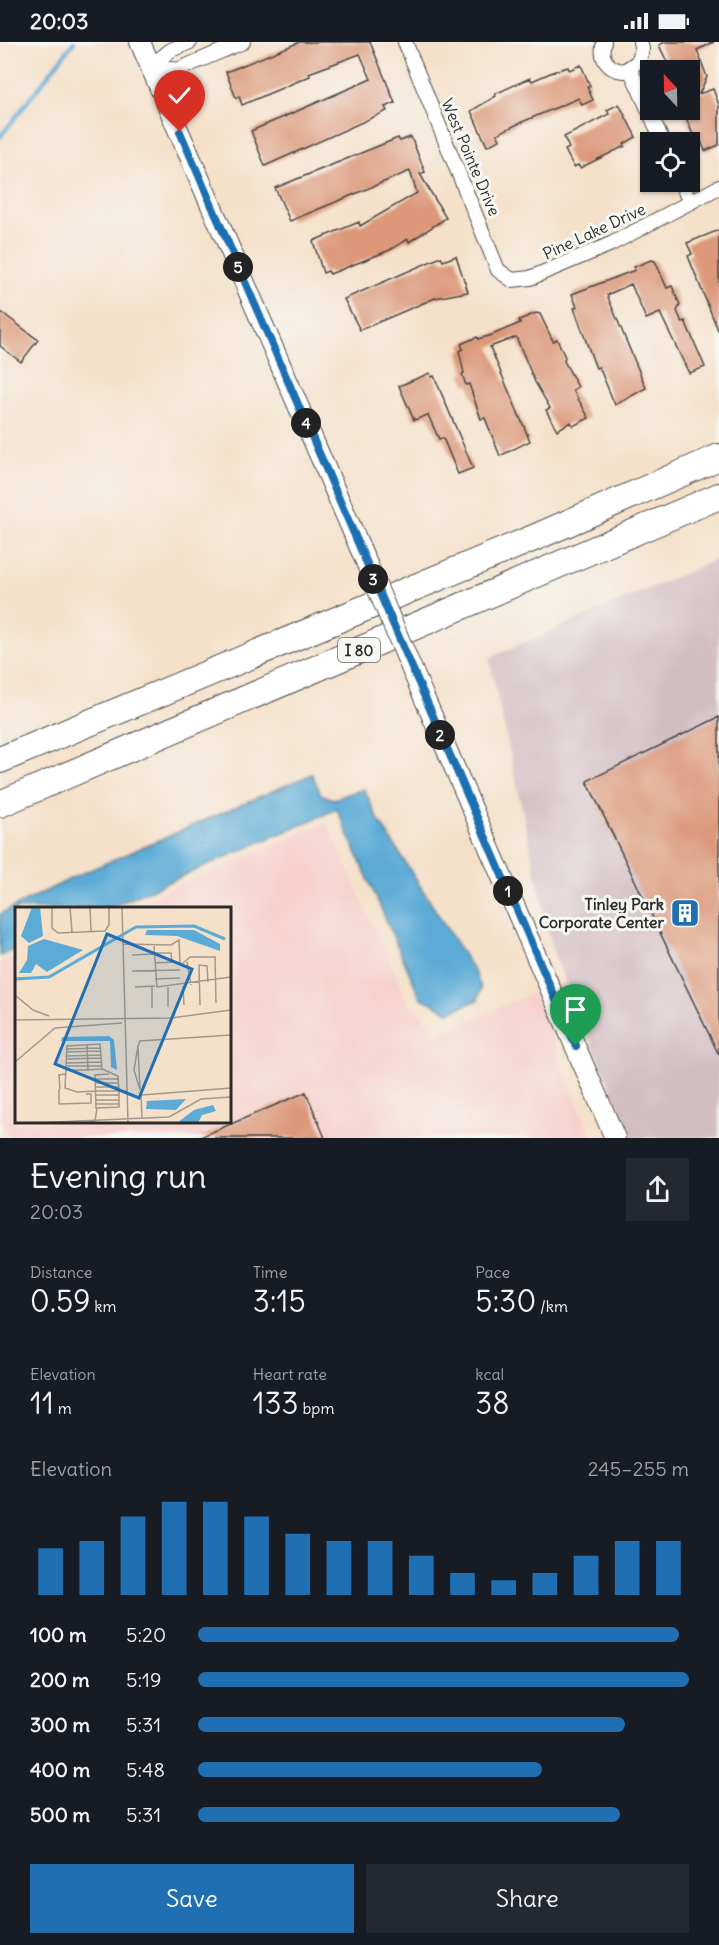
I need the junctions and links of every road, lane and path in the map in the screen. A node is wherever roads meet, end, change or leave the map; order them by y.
1 (140, 42) edge
2 (190, 42) edge
3 (243, 42) edge
4 (405, 42) edge
5 (604, 42) edge
6 (640, 42) edge
7 (151, 66) junction
8 (630, 69) junction
9 (658, 132) edge
10 (719, 187) edge
11 (685, 192) edge
12 (690, 203) junction
13 (512, 280) joint
14 (719, 457) edge
15 (719, 496) edge
16 (374, 644) junction
17 (0, 760) edge
18 (0, 804) edge
19 (0, 822) edge
20 (615, 1138) edge

1 - 7 street
2 - 7 street
3 - 7 street
4 - 13 street, West Pointe Drive
5 - 8 street
6 - 8 street
7 - 20 street, bridge
8 - 9 street
10 - 12 street, Pine Lake Drive
11 - 12 street
12 - 13 street, Pine Lake Drive
14 - 17 highway, I 80
15 - 16 highway, I 80
16 - 18 highway, I 80
16 - 19 highway

